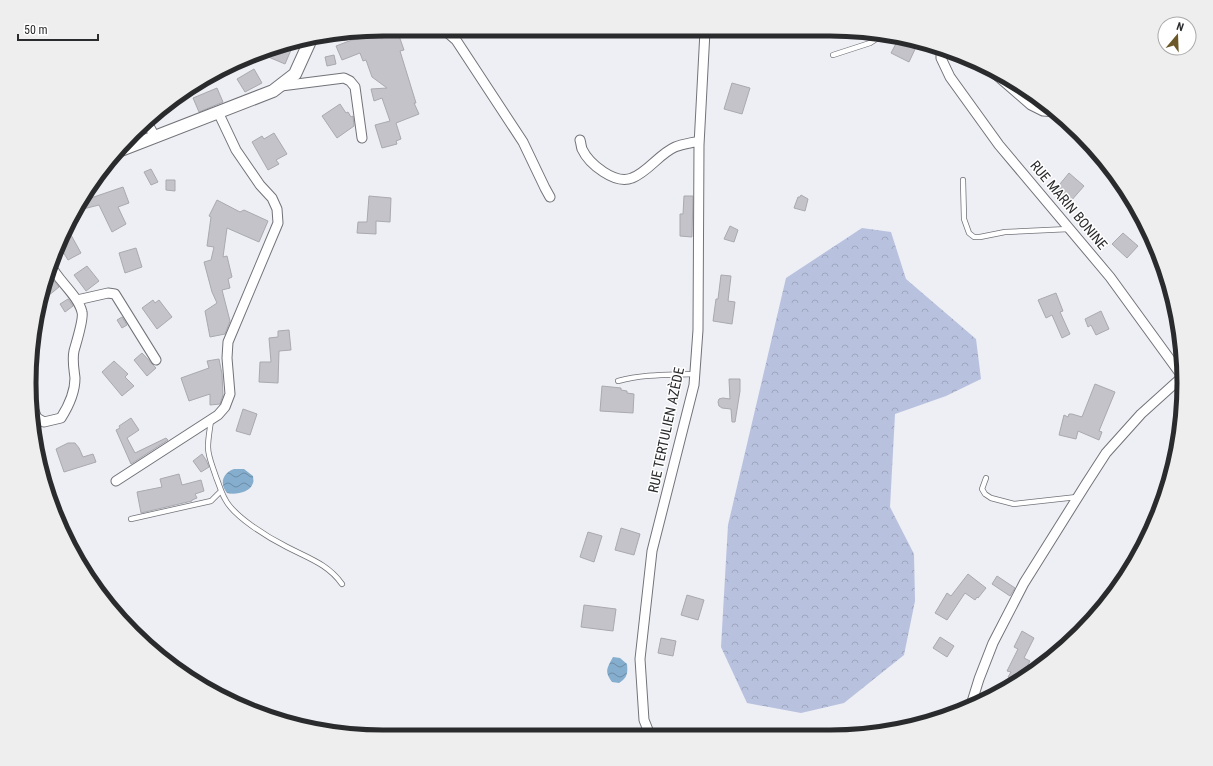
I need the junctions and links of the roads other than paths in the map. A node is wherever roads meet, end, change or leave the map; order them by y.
1 (451, 36) edge
2 (705, 36) edge
3 (876, 39) edge
4 (308, 44) edge
5 (941, 54) edge
6 (833, 55) dead end
7 (1006, 83) edge
8 (281, 86) junction
9 (1045, 111) edge
10 (218, 112) junction
11 (149, 127) edge
12 (155, 137) junction
13 (362, 138) dead end
14 (580, 140) dead end
15 (699, 141) junction
16 (129, 147) edge
17 (963, 180) dead end
18 (550, 197) dead end
19 (1070, 228) junction
20 (54, 272) edge
21 (77, 300) junction
22 (156, 360) dead end
23 (1176, 369) edge
24 (694, 374) junction
25 (618, 382) dead end
26 (1177, 382) edge
27 (38, 418) edge
28 (211, 420) junction
29 (986, 478) dead end
30 (116, 481) dead end
31 (221, 491) junction
32 (1078, 496) junction
33 (130, 519) dead end
34 (342, 584) dead end
35 (973, 699) edge
36 (648, 730) edge

1 - 18 street
2 - 15 street, RUE TERTULIEN AZÈDE
3 - 6 lane
4 - 8 street
5 - 19 street, RUE MARIN BONINE
7 - 9 street
8 - 10 street
8 - 13 street
10 - 12 street
10 - 28 street
11 - 12 street
12 - 16 street
14 - 15 street
15 - 24 street, RUE TERTULIEN AZÈDE
17 - 19 lane
19 - 23 street, RUE MARIN BONINE
20 - 21 street
21 - 22 street
21 - 27 street
24 - 25 lane
24 - 36 street, RUE TERTULIEN AZÈDE
26 - 32 street
28 - 30 street
28 - 31 lane
29 - 32 lane
31 - 33 lane
31 - 34 lane
32 - 35 street

